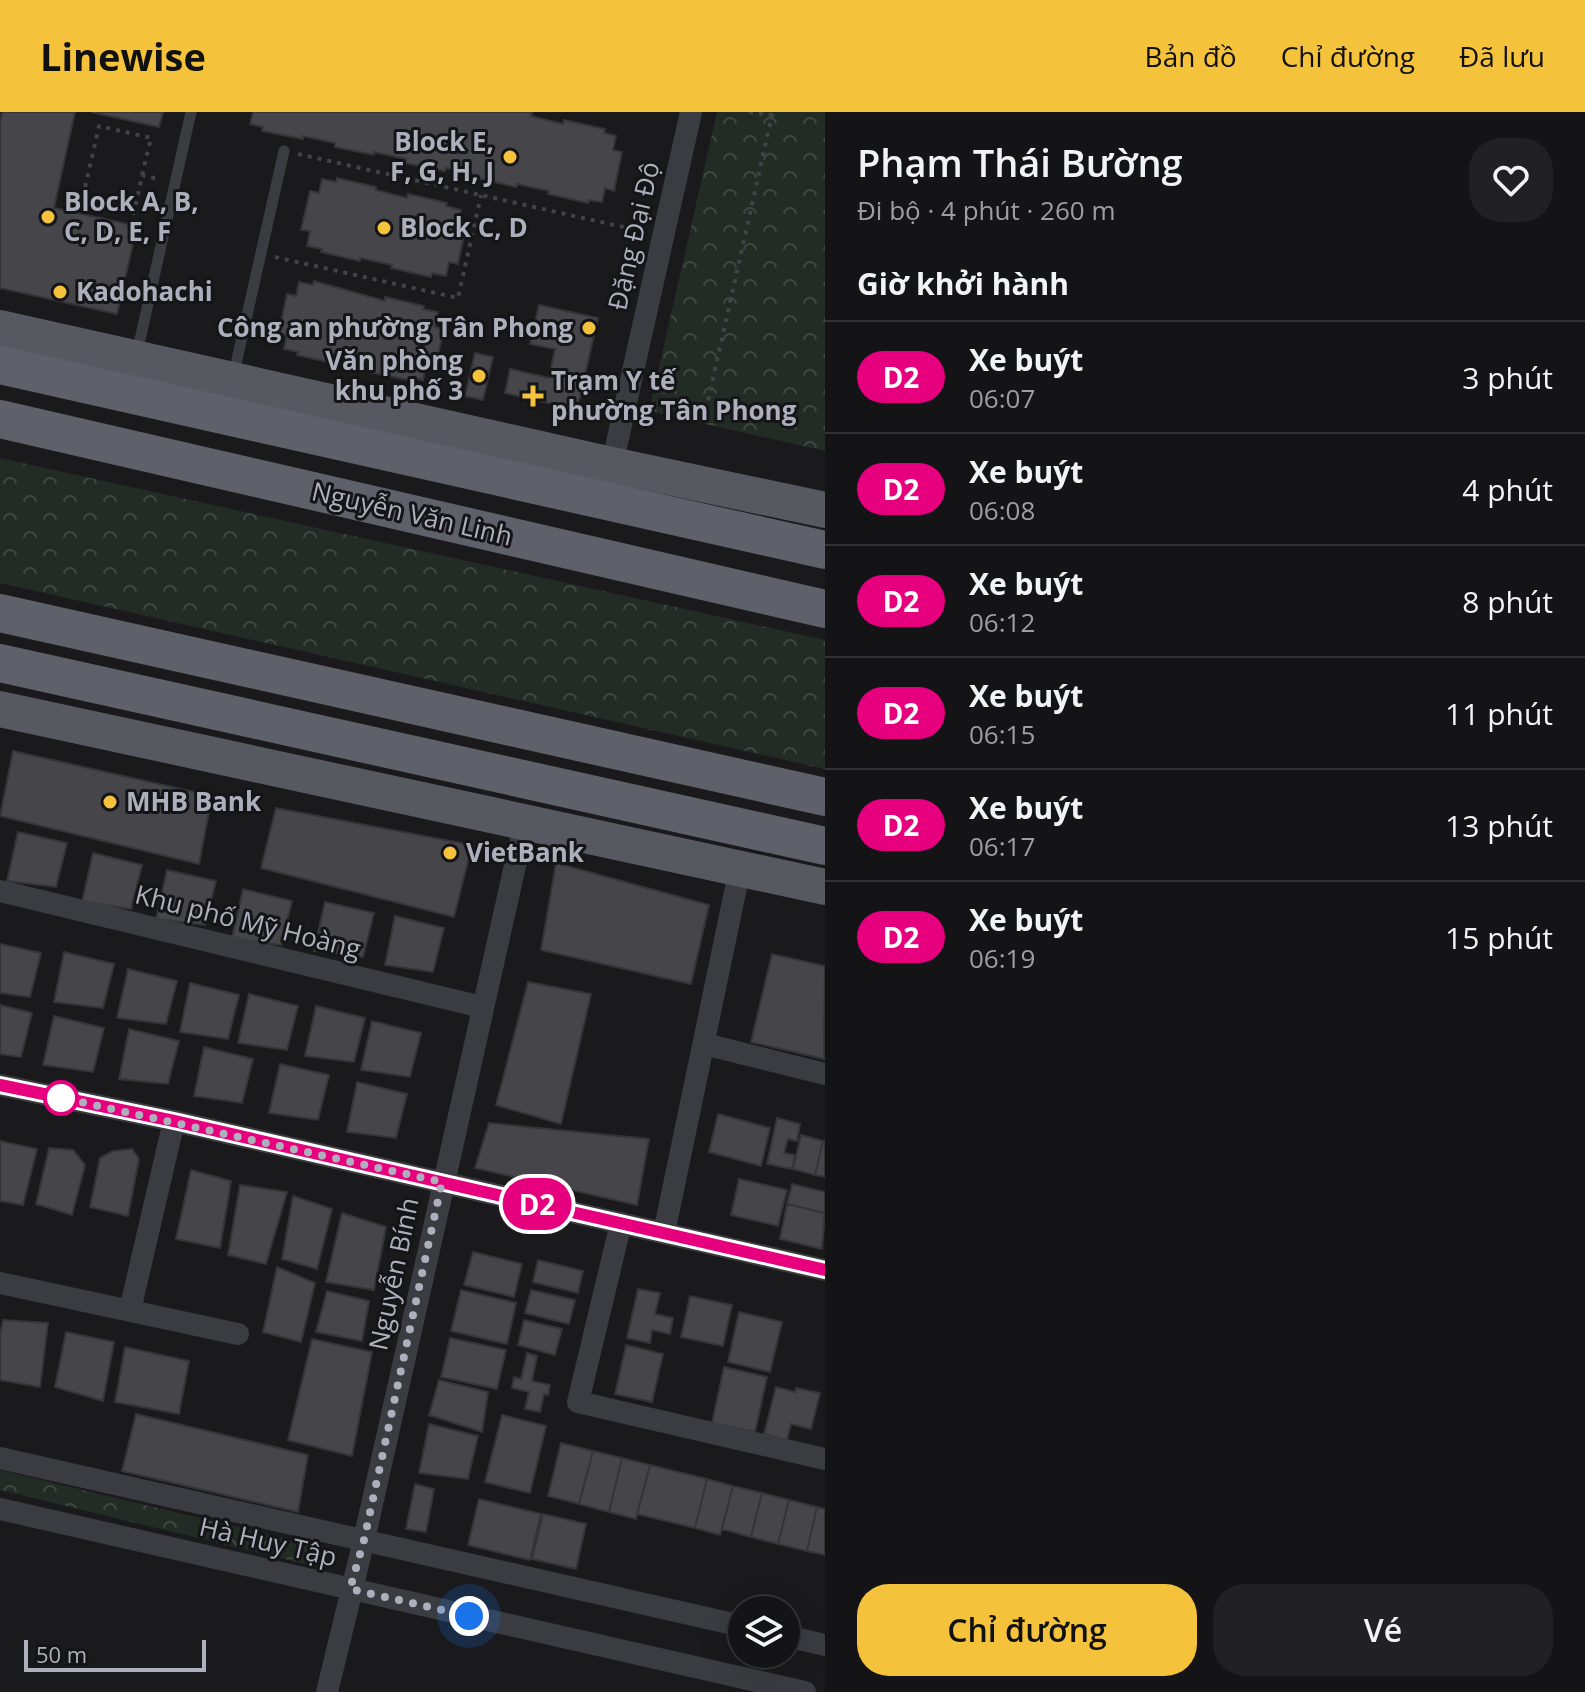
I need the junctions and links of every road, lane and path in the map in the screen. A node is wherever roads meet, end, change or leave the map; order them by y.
1 (191, 112) edge
2 (691, 112) edge
3 (749, 112) edge
4 (774, 114) edge
5 (284, 151) joint
6 (142, 175) junction
7 (175, 183) junction
8 (481, 195) junction
9 (663, 235) junction
10 (261, 254) junction
11 (0, 328) edge
12 (136, 359) junction
13 (0, 365) edge
14 (243, 395) junction
15 (706, 410) dead end
16 (0, 419) edge
17 (608, 483) junction
18 (825, 510) edge
19 (825, 550) edge
20 (825, 609) edge
21 (0, 613) edge
22 (0, 663) edge
23 (0, 709) edge
24 (825, 797) edge
25 (525, 821) junction
26 (825, 846) edge
27 (740, 868) junction
28 (825, 887) edge
29 (0, 891) edge
30 (482, 1007) junction
31 (704, 1044) junction
32 (825, 1074) edge
33 (0, 1085) edge
34 (174, 1121) junction
35 (442, 1182) junction
36 (621, 1223) junction
37 (664, 1233) junction
38 (825, 1270) edge
39 (0, 1283) edge
40 (130, 1310) junction
41 (238, 1334) dead end
42 (0, 1458) edge
43 (825, 1459) edge
44 (0, 1509) edge
45 (364, 1540) junction
46 (350, 1589) junction
47 (728, 1623) edge
48 (800, 1639) edge
49 (825, 1645) edge
50 (706, 1681) edge
51 (327, 1692) edge
52 (805, 1692) edge

1 - 7 lane
2 - 9 street, Đặng Đại Độ
3 - 4 path
4 - 15 path
5 - 8 path
5 - 10 lane
6 - 6 path
6 - 7 path
7 - 12 lane
8 - 9 path
8 - 10 path
9 - 17 street, Đặng Đại Độ
10 - 14 lane
11 - 12 main road, Nguyễn Văn Linh
12 - 14 main road, Nguyễn Văn Linh
13 - 14 highway, Nguyễn Văn Linh
14 - 17 highway, Nguyễn Văn Linh
16 - 20 highway, Nguyễn Văn Linh
17 - 18 main road, Nguyễn Văn Linh
17 - 19 highway, Nguyễn Văn Linh
21 - 24 highway
22 - 26 highway
23 - 25 main road
25 - 27 main road
25 - 30 street, Nguyễn Bính
27 - 28 main road
27 - 31 street
29 - 30 street, Khu phố Mỹ Hoàng
30 - 35 street, Nguyễn Bính
31 - 32 street
31 - 37 street
33 - 34 street
34 - 35 street
34 - 40 street
35 - 36 street
35 - 45 street, Nguyễn Bính
36 - 37 street
36 - 43 street
37 - 38 street
39 - 40 street
40 - 41 street
42 - 45 street, Hà Huy Tập
44 - 46 street, Hà Huy Tập
45 - 46 street, Nguyễn Bính
45 - 47 street, Hà Huy Tập
46 - 50 street, Hà Huy Tập
46 - 51 street, Nguyễn Bính
48 - 49 street
50 - 52 street, Hà Huy Tập

